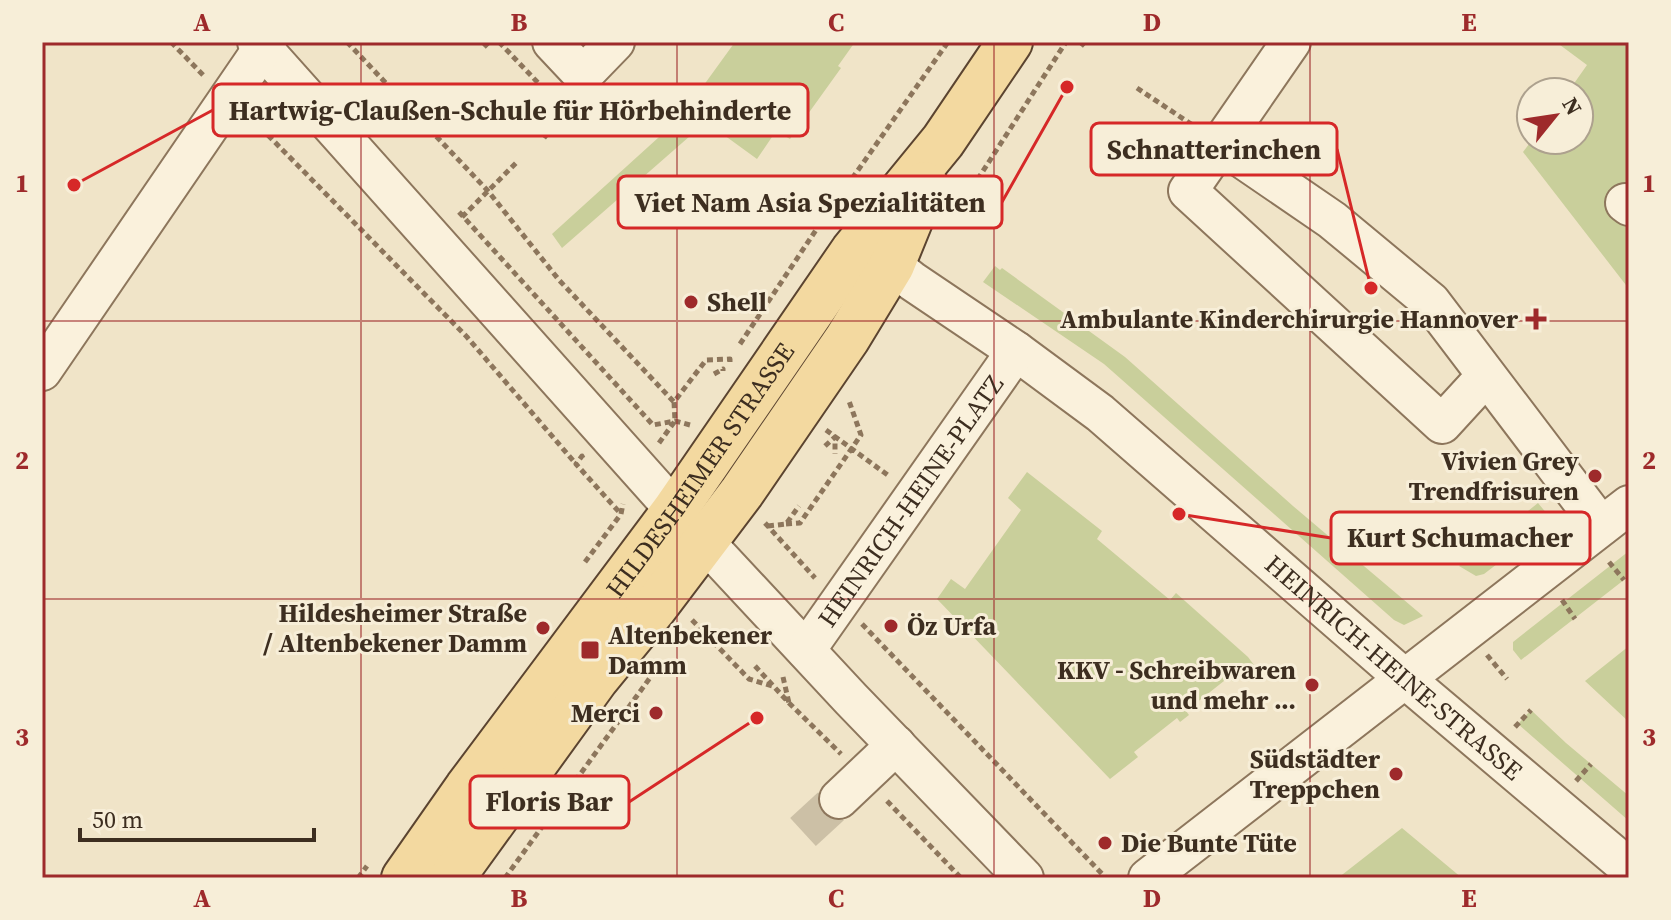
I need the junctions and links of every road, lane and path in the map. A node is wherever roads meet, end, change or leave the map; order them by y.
1 (171, 42) edge
2 (347, 42) edge
3 (499, 42) edge
4 (552, 42) edge
5 (615, 42) edge
6 (948, 42) edge
7 (1010, 42) edge
8 (1080, 42) edge
9 (1291, 42) edge
10 (262, 44) edge
11 (1087, 48) dead end
12 (1137, 88) dead end
13 (547, 94) junction
14 (229, 99) junction
15 (537, 105) dead end
16 (566, 112) dead end
17 (943, 141) junction
18 (1221, 144) junction
19 (518, 161) dead end
20 (488, 191) junction
21 (453, 206) dead end
22 (463, 216) junction
23 (436, 243) junction
24 (892, 265) junction
25 (738, 346) dead end
26 (1016, 351) junction
27 (723, 369) dead end
28 (42, 371) edge
29 (1486, 376) junction
30 (848, 396) dead end
31 (674, 402) junction
32 (675, 421) junction
33 (818, 425) dead end
34 (835, 437) junction
35 (825, 446) dead end
36 (850, 450) junction
37 (835, 454) dead end
38 (711, 457) junction
39 (586, 460) dead end
40 (576, 464) junction
41 (916, 494) junction
42 (799, 506) dead end
43 (754, 509) junction
44 (675, 510) junction
45 (621, 514) dead end
46 (1615, 516) edge
47 (786, 524) junction
48 (718, 556) junction
49 (841, 601) junction
50 (697, 612) dead end
51 (806, 650) junction
52 (755, 666) dead end
53 (654, 671) dead end
54 (1404, 678) junction
55 (773, 686) junction
56 (789, 703) dead end
57 (896, 745) junction
58 (839, 799) tunnel mouth
59 (1629, 868) edge
60 (404, 878) edge
61 (452, 878) edge
62 (505, 878) edge
63 (1024, 878) edge
64 (1106, 878) edge
65 (1148, 878) edge

1 - 14 path
2 - 20 path
3 - 13 path
4 - 5 street
6 - 25 path
7 - 17 main road, HILDESHEIMER STRASSE
8 - 11 path
9 - 18 street
10 - 14 street
10 - 23 street
12 - 18 path
13 - 15 path
13 - 16 path
14 - 28 street
14 - 40 path
17 - 24 main road, HILDESHEIMER STRASSE
17 - 38 main road, HILDESHEIMER STRASSE
18 - 29 street
18 - 29 street
19 - 20 path
20 - 22 path
20 - 31 path
21 - 22 path
22 - 23 path
22 - 32 path
23 - 44 street
24 - 26 street, HEINRICH-HEINE-STRASSE
24 - 43 main road, HILDESHEIMER STRASSE
26 - 41 street, HEINRICH-HEINE-PLATZ
26 - 54 street, HEINRICH-HEINE-STRASSE
27 - 31 path
29 - 46 street
30 - 36 path
31 - 32 path
32 - 38 path
33 - 34 path
34 - 35 path
34 - 36 path
34 - 37 path
36 - 41 path
36 - 47 path
38 - 44 main road, HILDESHEIMER STRASSE
39 - 40 path
40 - 45 path
41 - 49 street, HEINRICH-HEINE-PLATZ
42 - 47 path
43 - 47 path
43 - 48 main road, HILDESHEIMER STRASSE
43 - 48 path
43 - 49 path
44 - 48 street
44 - 60 main road, HILDESHEIMER STRASSE
46 - 54 street
48 - 51 street
48 - 61 main road, HILDESHEIMER STRASSE
49 - 51 street, HEINRICH-HEINE-PLATZ
49 - 64 path
50 - 55 path
51 - 57 street
52 - 55 path
53 - 62 path
54 - 59 street, HEINRICH-HEINE-STRASSE
54 - 65 street
55 - 56 path
57 - 58 street
57 - 63 street

